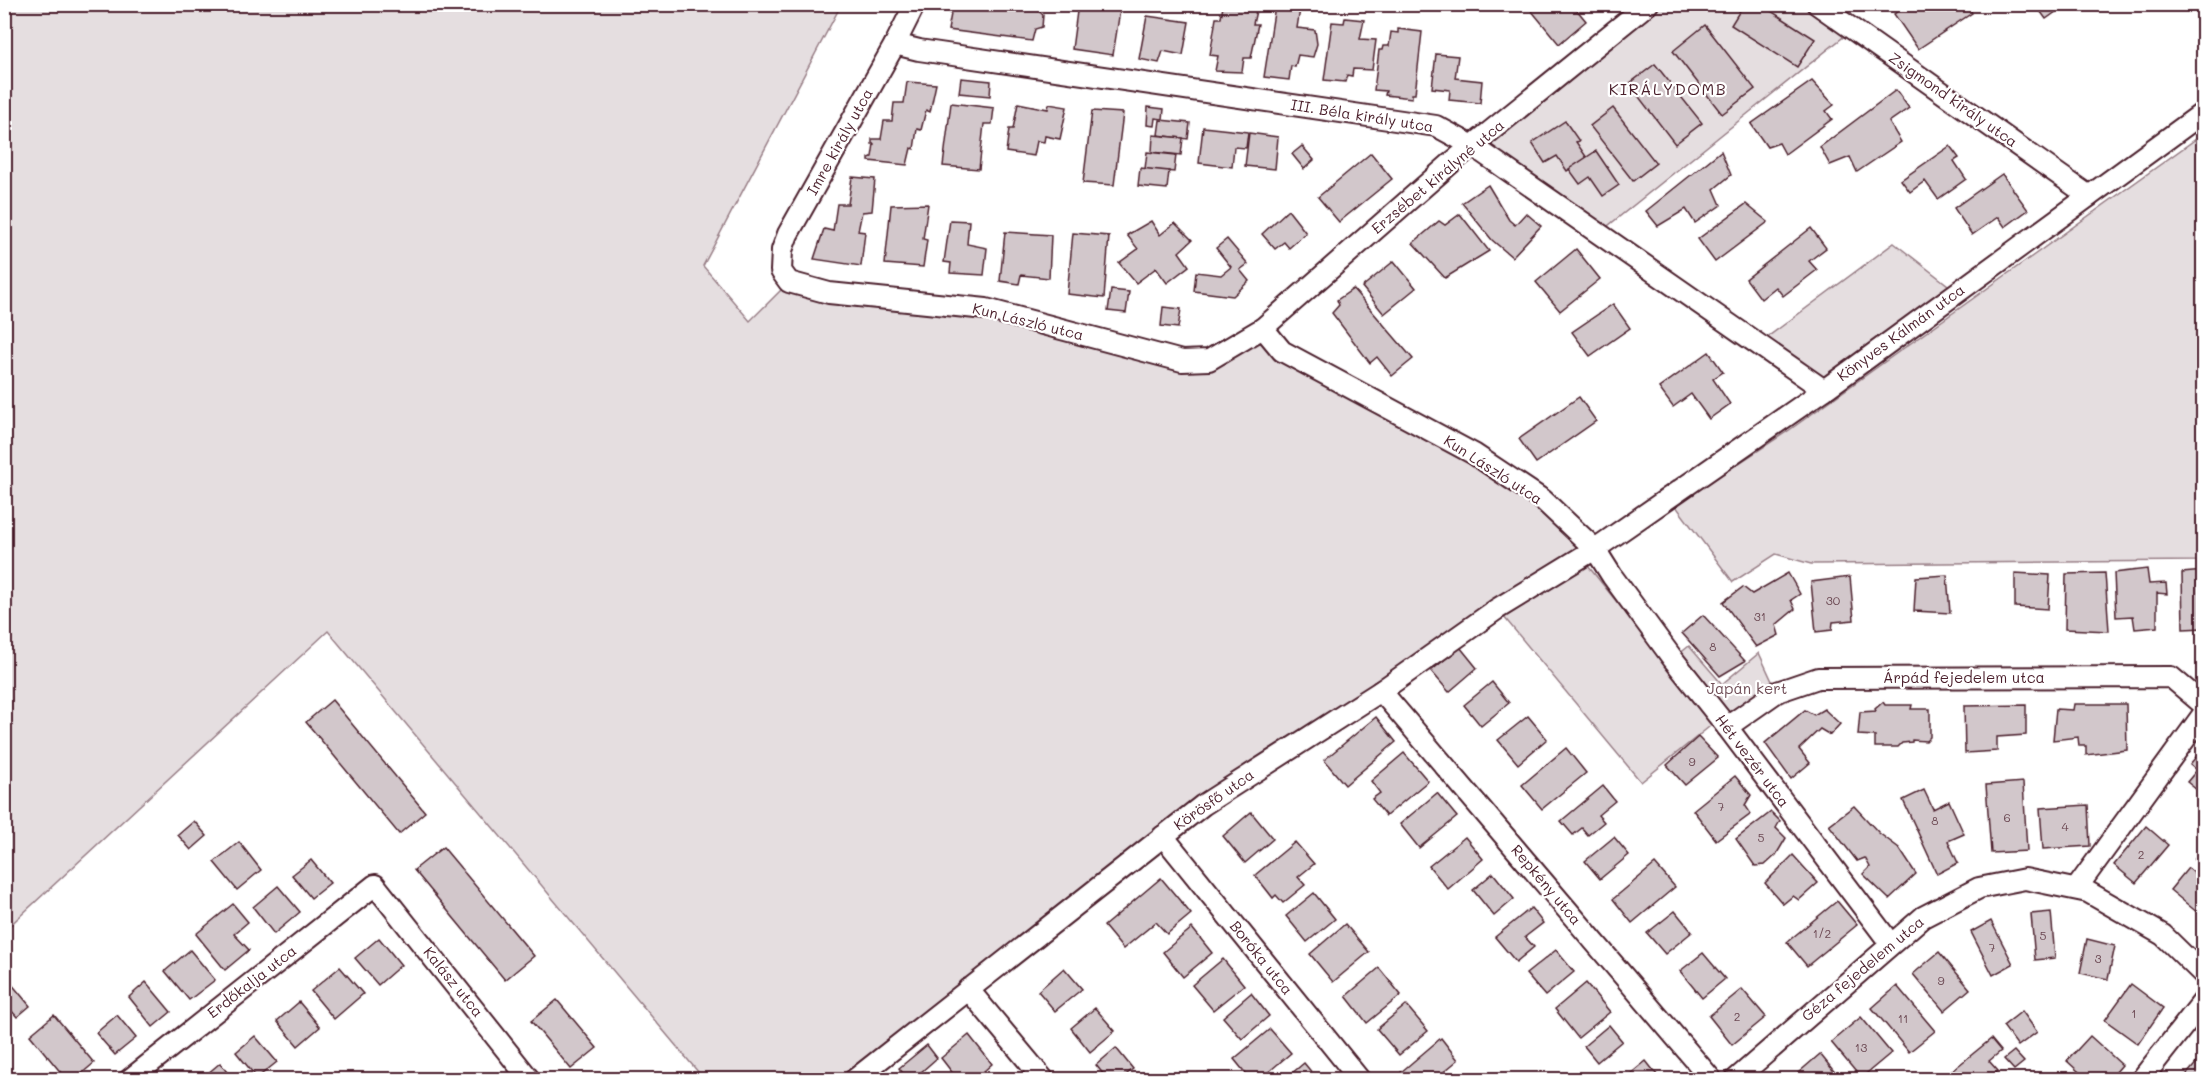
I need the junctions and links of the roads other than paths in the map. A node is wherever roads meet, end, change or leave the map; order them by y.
1 (915, 4) edge
2 (1648, 4) edge
3 (1816, 4) edge
4 (895, 44) junction
5 (2204, 112) edge
6 (1473, 146) junction
7 (2089, 196) junction
8 (789, 282) joint
9 (1263, 328) junction
10 (1228, 348) joint
11 (1824, 390) junction
12 (1595, 549) junction
13 (1381, 690) junction
14 (2204, 705) edge
15 (2204, 713) edge
16 (1727, 727) junction
17 (1162, 836) junction
18 (375, 885) joint
19 (2076, 890) junction
20 (1890, 943) junction
21 (2204, 975) edge
22 (968, 989) junction
23 (2204, 1000) edge
24 (129, 1080) edge
25 (530, 1080) edge
26 (854, 1080) edge
27 (1044, 1080) edge
28 (1360, 1080) edge
29 (1712, 1080) edge
30 (1735, 1080) edge
31 (2141, 1080) edge

1 - 4 street, Imre király utca
2 - 6 street, Erzsébet királyné utca
3 - 7 street, Zsigmond király utca
4 - 6 street, III. Béla király utca
4 - 8 street, Imre király utca
5 - 7 street, Könyves Kálmán utca
6 - 9 street, Erzsébet királyné utca
6 - 11 street, III. Béla király utca
7 - 11 street, Könyves Kálmán utca
8 - 10 street, Kun László utca
9 - 10 street, Erzsébet királyné utca
9 - 12 street, Kun László utca
11 - 12 street, Könyves Kálmán utca
12 - 13 street, Körösfő utca
12 - 16 street, Hét vezér utca
13 - 17 street, Körösfő utca
13 - 29 street, Repkény utca
14 - 16 street, Árpád fejedelem utca
15 - 19 street
16 - 20 street, Hét vezér utca
17 - 22 street, Körösfő utca
17 - 28 street, Boróka utca
18 - 24 street, Erdőkalja utca
18 - 25 street, Kalász utca
19 - 20 street, Géza fejedelem utca
19 - 21 street, Géza fejedelem utca
20 - 30 street, Géza fejedelem utca
22 - 26 street, Körösfő utca
22 - 27 street
23 - 31 street

